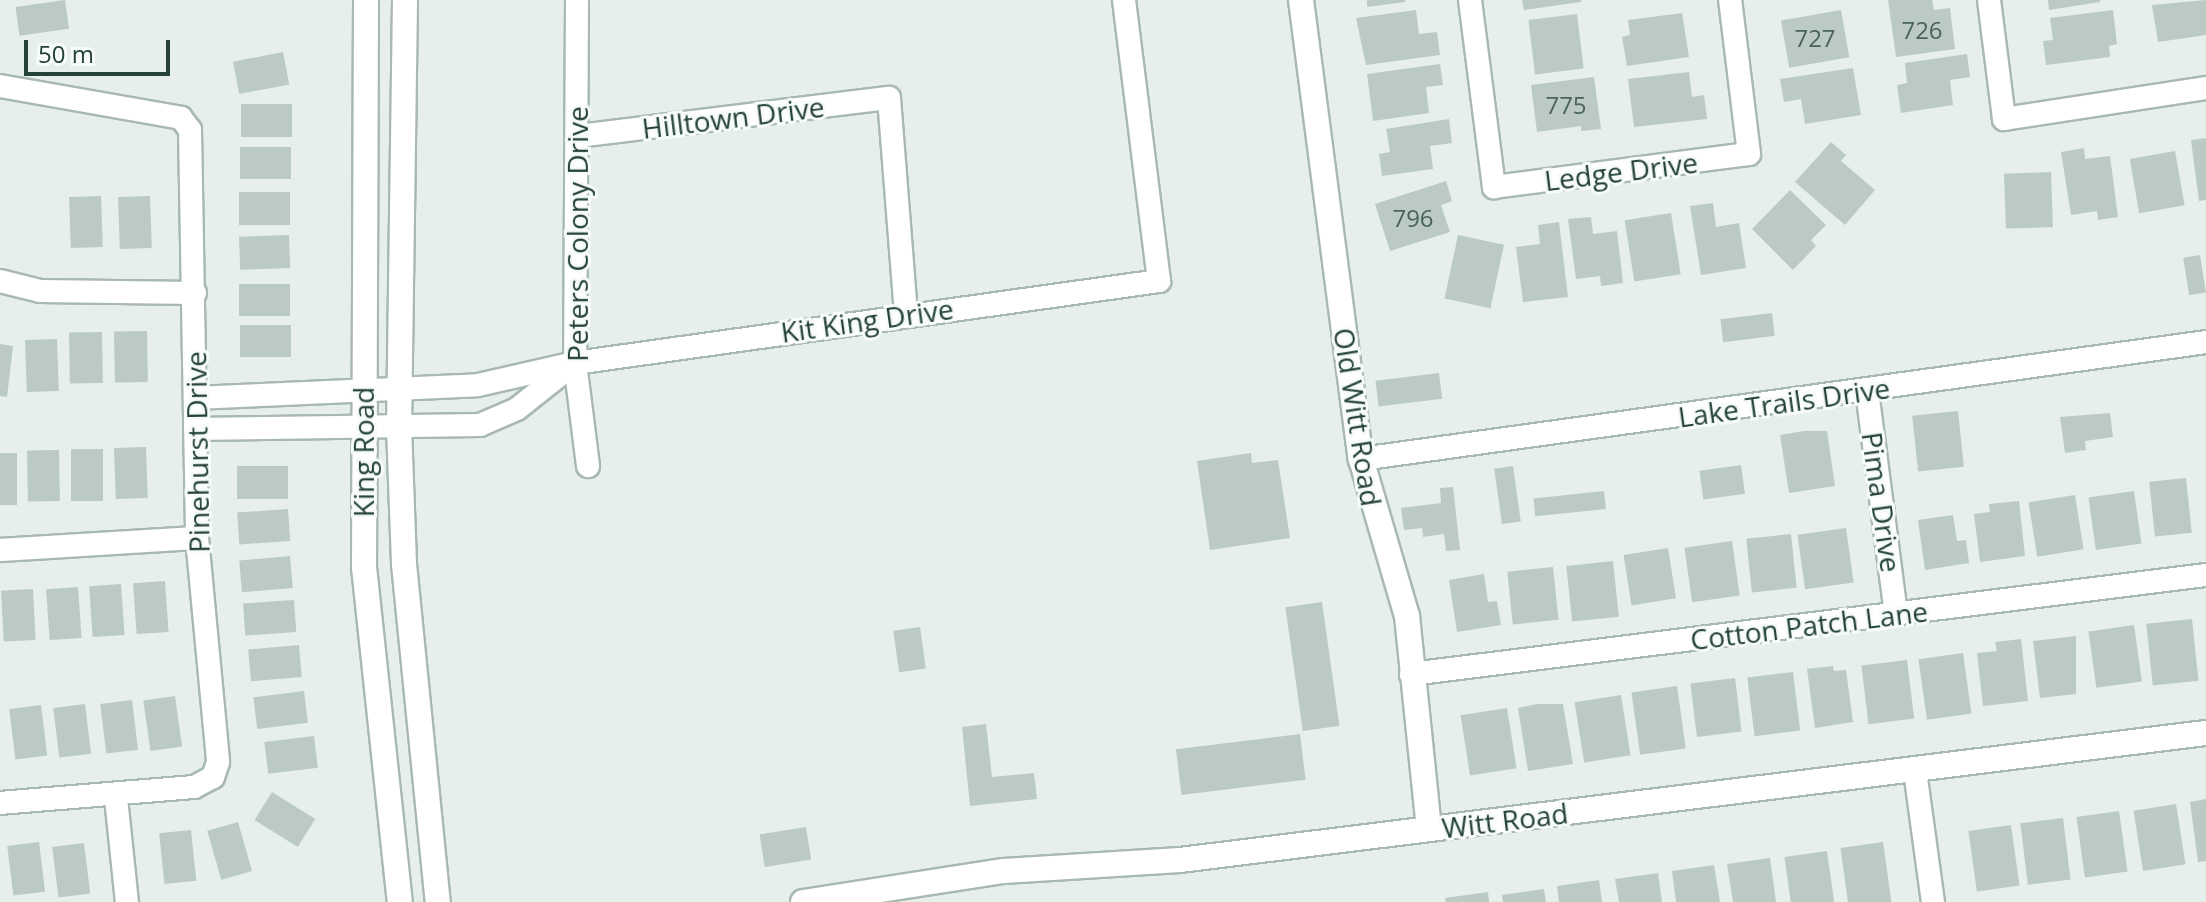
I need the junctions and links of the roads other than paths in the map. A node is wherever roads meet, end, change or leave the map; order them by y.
1 (366, 0) edge
2 (405, 0) edge
3 (577, 0) edge
4 (1124, 0) edge
5 (1301, 0) edge
6 (1470, 0) edge
7 (1730, 0) edge
8 (1989, 0) edge
9 (0, 86) edge
10 (2206, 88) edge
11 (578, 136) junction
12 (0, 281) edge
13 (195, 293) junction
14 (906, 314) junction
15 (2206, 342) edge
16 (575, 363) junction
17 (400, 390) junction
18 (363, 391) junction
19 (1867, 391) junction
20 (195, 398) junction
21 (363, 427) junction
22 (399, 427) junction
23 (195, 429) junction
24 (1361, 459) junction
25 (588, 466) dead end
26 (197, 538) junction
27 (0, 550) edge
28 (2206, 575) edge
29 (1896, 614) junction
30 (1411, 674) junction
31 (2206, 733) edge
32 (1915, 771) junction
33 (116, 798) junction
34 (0, 803) edge
35 (1429, 829) junction
36 (127, 902) edge
37 (400, 902) edge
38 (438, 902) edge
39 (803, 902) edge
40 (1933, 902) edge

1 - 18 street, King Road
2 - 17 street, King Road
3 - 11 street, Peters Colony Drive
4 - 14 street, Kit King Drive
5 - 24 street, Old Witt Road
6 - 7 street, Ledge Drive
8 - 10 street
9 - 13 street, Pinehurst Drive
11 - 14 street, Hilltown Drive
11 - 16 street, Peters Colony Drive
12 - 13 street
13 - 20 street, Pinehurst Drive
14 - 16 street, Kit King Drive
15 - 19 street, Lake Trails Drive
16 - 17 street, Kit King Drive
16 - 22 street, Kit King Drive
16 - 25 street, Peters Colony Drive
17 - 18 street, Kit King Drive
17 - 22 street, King Road
18 - 20 street, Kit King Drive
18 - 21 street, King Road
19 - 24 street, Lake Trails Drive
19 - 29 street, Pima Drive
20 - 23 street, Pinehurst Drive
21 - 22 street, Kit King Drive
21 - 23 street, Kit King Drive
21 - 37 street, King Road
22 - 38 street, King Road
23 - 26 street, Pinehurst Drive
24 - 30 street, Old Witt Road
26 - 27 street
26 - 33 street, Pinehurst Drive
28 - 29 street, Cotton Patch Lane
29 - 30 street, Cotton Patch Lane
30 - 35 street, Old Witt Road
31 - 32 street, Witt Road
32 - 35 street, Witt Road
32 - 40 street
33 - 34 street
33 - 36 street
35 - 39 street, Witt Road

